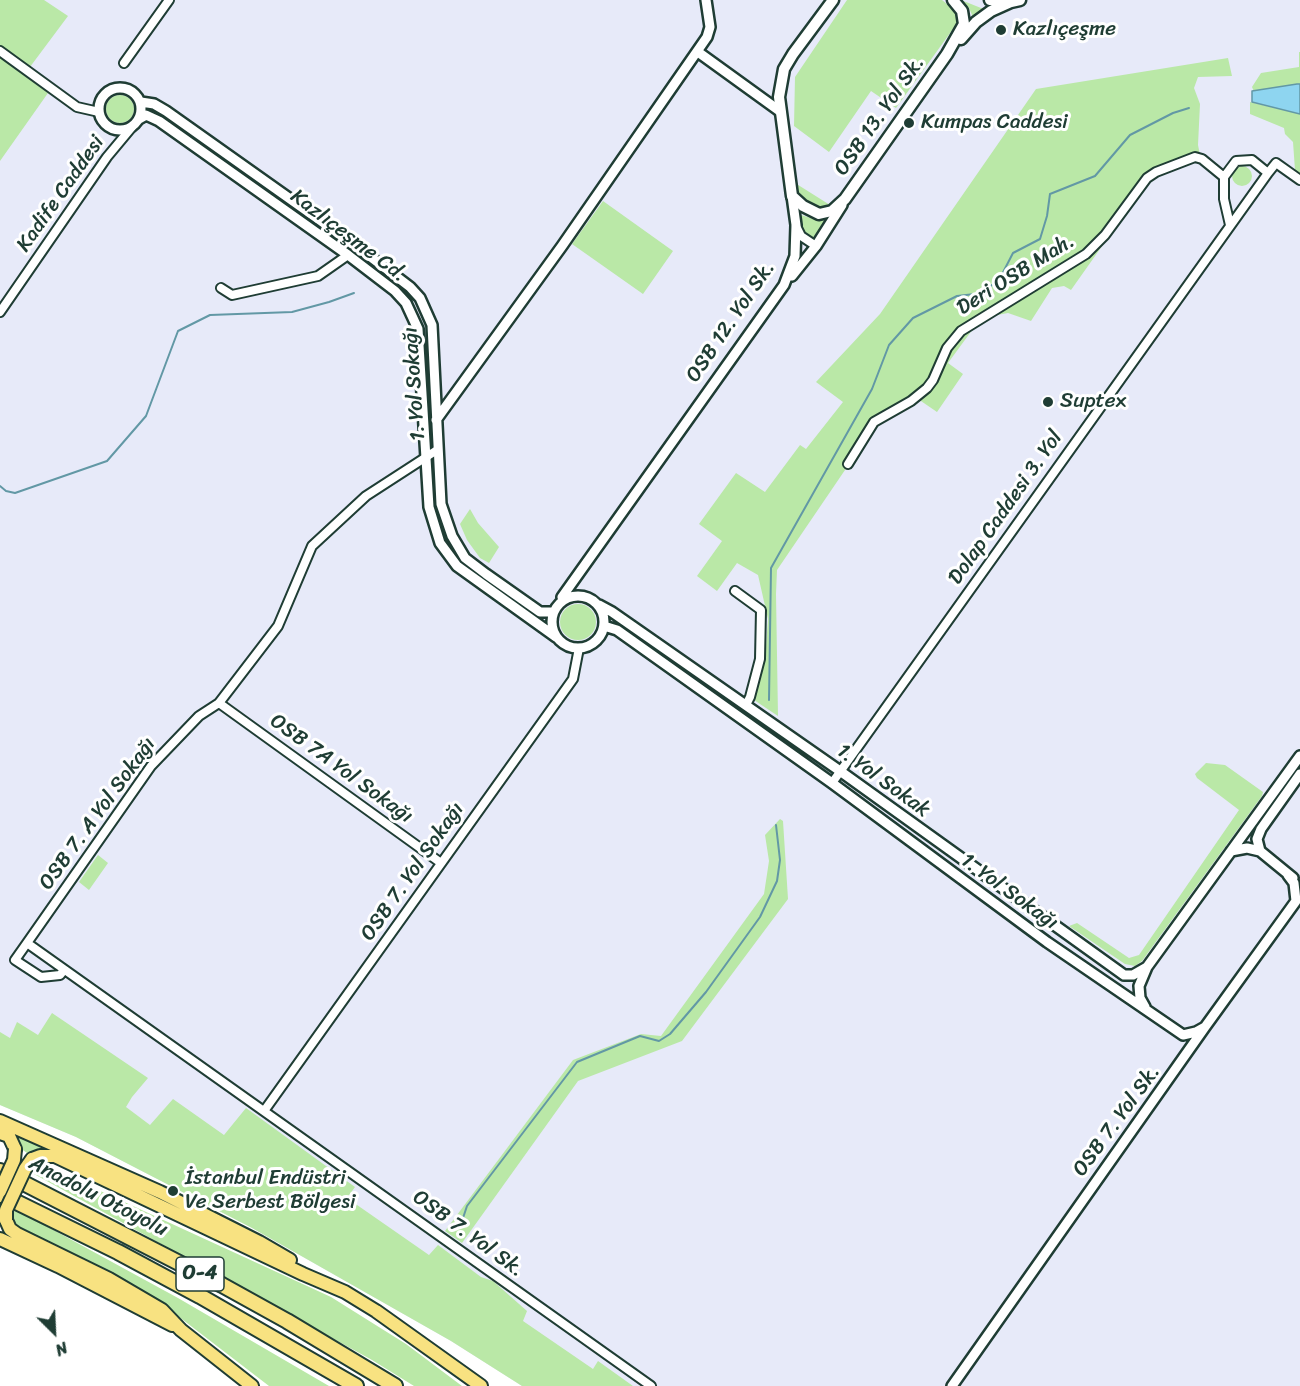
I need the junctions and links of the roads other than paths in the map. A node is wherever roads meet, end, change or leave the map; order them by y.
1 (169, 0) edge
2 (706, 0) edge
3 (833, 0) edge
4 (952, 0) edge
5 (990, 0) edge
6 (1016, 1) edge
7 (0, 51) edge
8 (698, 52) junction
9 (946, 54) junction
10 (124, 63) dead end
11 (141, 102) junction
12 (99, 112) junction
13 (781, 112) junction
14 (139, 119) junction
15 (132, 127) junction
16 (1269, 173) junction
17 (1224, 177) junction
18 (1300, 180) edge
19 (792, 196) junction
20 (845, 199) junction
21 (796, 225) junction
22 (1230, 225) junction
23 (816, 246) junction
24 (348, 255) junction
25 (784, 285) junction
26 (221, 288) dead end
27 (0, 312) edge
28 (436, 420) junction
29 (424, 429) junction
30 (437, 450) junction
31 (425, 456) junction
32 (848, 464) dead end
33 (580, 573) junction
34 (735, 591) dead end
35 (580, 595) junction
36 (563, 600) junction
37 (598, 605) junction
38 (553, 612) junction
39 (604, 626) junction
40 (556, 637) junction
41 (579, 648) junction
42 (219, 703) junction
43 (746, 705) junction
44 (1300, 756) edge
45 (840, 771) junction
46 (1300, 774) edge
47 (832, 783) junction
48 (1277, 798) junction
49 (1231, 851) junction
50 (1260, 851) junction
51 (441, 863) junction
52 (1288, 875) junction
53 (1300, 883) edge
54 (1298, 900) edge
55 (27, 943) junction
56 (1147, 967) junction
57 (64, 970) junction
58 (1146, 1009) junction
59 (1205, 1027) junction
60 (1183, 1035) junction
61 (1187, 1055) junction
62 (264, 1111) junction
63 (0, 1121) edge
64 (0, 1132) edge
65 (0, 1171) edge
66 (0, 1192) edge
67 (0, 1239) edge
68 (345, 1292) junction
69 (181, 1330) junction
70 (252, 1386) edge
71 (356, 1386) edge
72 (395, 1386) edge
73 (481, 1386) edge
74 (651, 1386) edge
75 (952, 1386) edge

1 - 10 street
2 - 8 street
3 - 13 main road, OSB 12. Yol Sk.
4 - 9 main road
5 - 6 main road
6 - 9 main road
7 - 12 street
8 - 13 street
8 - 28 street
9 - 20 main road, OSB 13. Yol Sk.
11 - 12 street
11 - 14 street
11 - 28 street, 1. Yol Sokağı
12 - 15 street
13 - 19 main road, OSB 12. Yol Sk.
14 - 15 street
14 - 24 street, Kazlıçeşme Cd.
15 - 27 street, Kadife Caddesi
16 - 17 street
16 - 18 street
16 - 22 street, Dolap Caddesi 3. Yol
17 - 22 street
17 - 32 street, Deri OSB Mah.
19 - 20 main road
19 - 21 street, OSB 12. Yol Sk.
20 - 23 street
21 - 23 street
21 - 25 street, OSB 12. Yol Sk.
22 - 45 street, Dolap Caddesi 3. Yol
23 - 25 street
24 - 26 street
24 - 29 street, Kazlıçeşme Cd.
25 - 33 street, OSB 12. Yol Sk.
28 - 29 street
28 - 30 street, 1. Yol Sokağı
29 - 31 street, Kazlıçeşme Cd.
30 - 31 street, OSB 7. A Yol Sokağı
30 - 38 street, 1. Yol Sokağı
31 - 40 street
31 - 42 street, OSB 7. A Yol Sokağı
33 - 35 street
33 - 36 street, OSB 12. Yol Sk.
34 - 43 street
35 - 36 street
35 - 37 street
36 - 38 street
37 - 39 street
37 - 43 street, 1. Yol Sokak
38 - 40 street
39 - 41 street
39 - 47 street, 1. Yol Sokağı
40 - 41 street
41 - 51 street, OSB 7. Yol Sokağı
42 - 51 street, OSB 7A Yol Sokağı
42 - 55 street, OSB 7. A Yol Sokağı
43 - 45 street, 1. Yol Sokak
44 - 48 street
45 - 47 street, Dolap Caddesi 3. Yol
45 - 56 street, 1. Yol Sokak
46 - 48 street
47 - 58 street, 1. Yol Sokağı
48 - 49 street
48 - 50 street
49 - 50 street
49 - 56 street
50 - 52 street
51 - 62 street, OSB 7. Yol Sokağı
52 - 53 street
52 - 54 street, OSB 7. Yol Sk.
54 - 59 street, OSB 7. Yol Sk.
55 - 57 street
55 - 57 street
56 - 58 street
57 - 62 street
58 - 60 street, 1. Yol Sokağı
59 - 60 street
59 - 61 street, OSB 7. Yol Sk.
60 - 61 street
61 - 75 street, OSB 7. Yol Sk.
62 - 74 street, OSB 7. Yol Sk.
63 - 68 main road
64 - 66 main road, bridge
65 - 72 highway, Anadolu Otoyolu / O-4
66 - 71 highway, Anadolu Otoyolu / O-4
67 - 69 main road
68 - 69 main road, bridge
68 - 73 main road
69 - 70 main road

